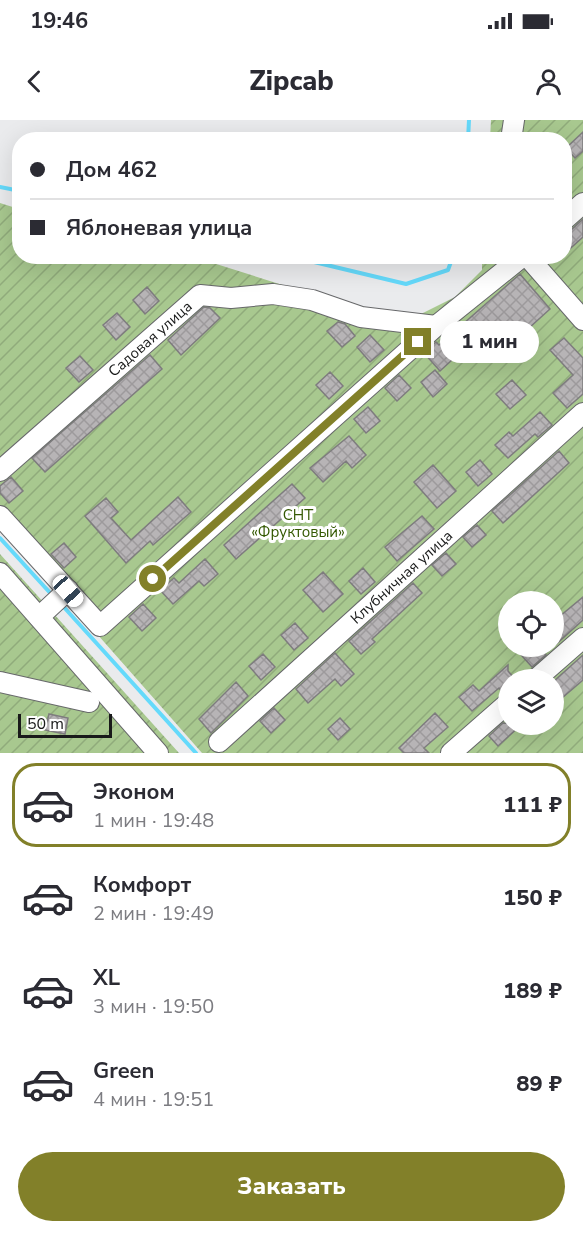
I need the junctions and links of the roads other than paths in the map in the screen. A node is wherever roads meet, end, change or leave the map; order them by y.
1 (515, 264) edge
2 (532, 264) edge
3 (583, 320) edge
4 (436, 326) junction
5 (583, 413) edge
6 (0, 471) edge
7 (0, 516) edge
8 (0, 573) edge
9 (55, 602) junction
10 (583, 638) edge
11 (548, 669) edge
12 (0, 682) edge
13 (89, 702) dead end
14 (498, 712) edge
15 (219, 742) dead end
16 (159, 753) edge
17 (451, 753) edge

1 - 4 street
2 - 3 street
4 - 6 street, Садовая улица
4 - 9 street
5 - 15 street, Клубничная улица
7 - 9 street
8 - 9 street
9 - 16 street
10 - 11 street
12 - 13 street
14 - 17 street

